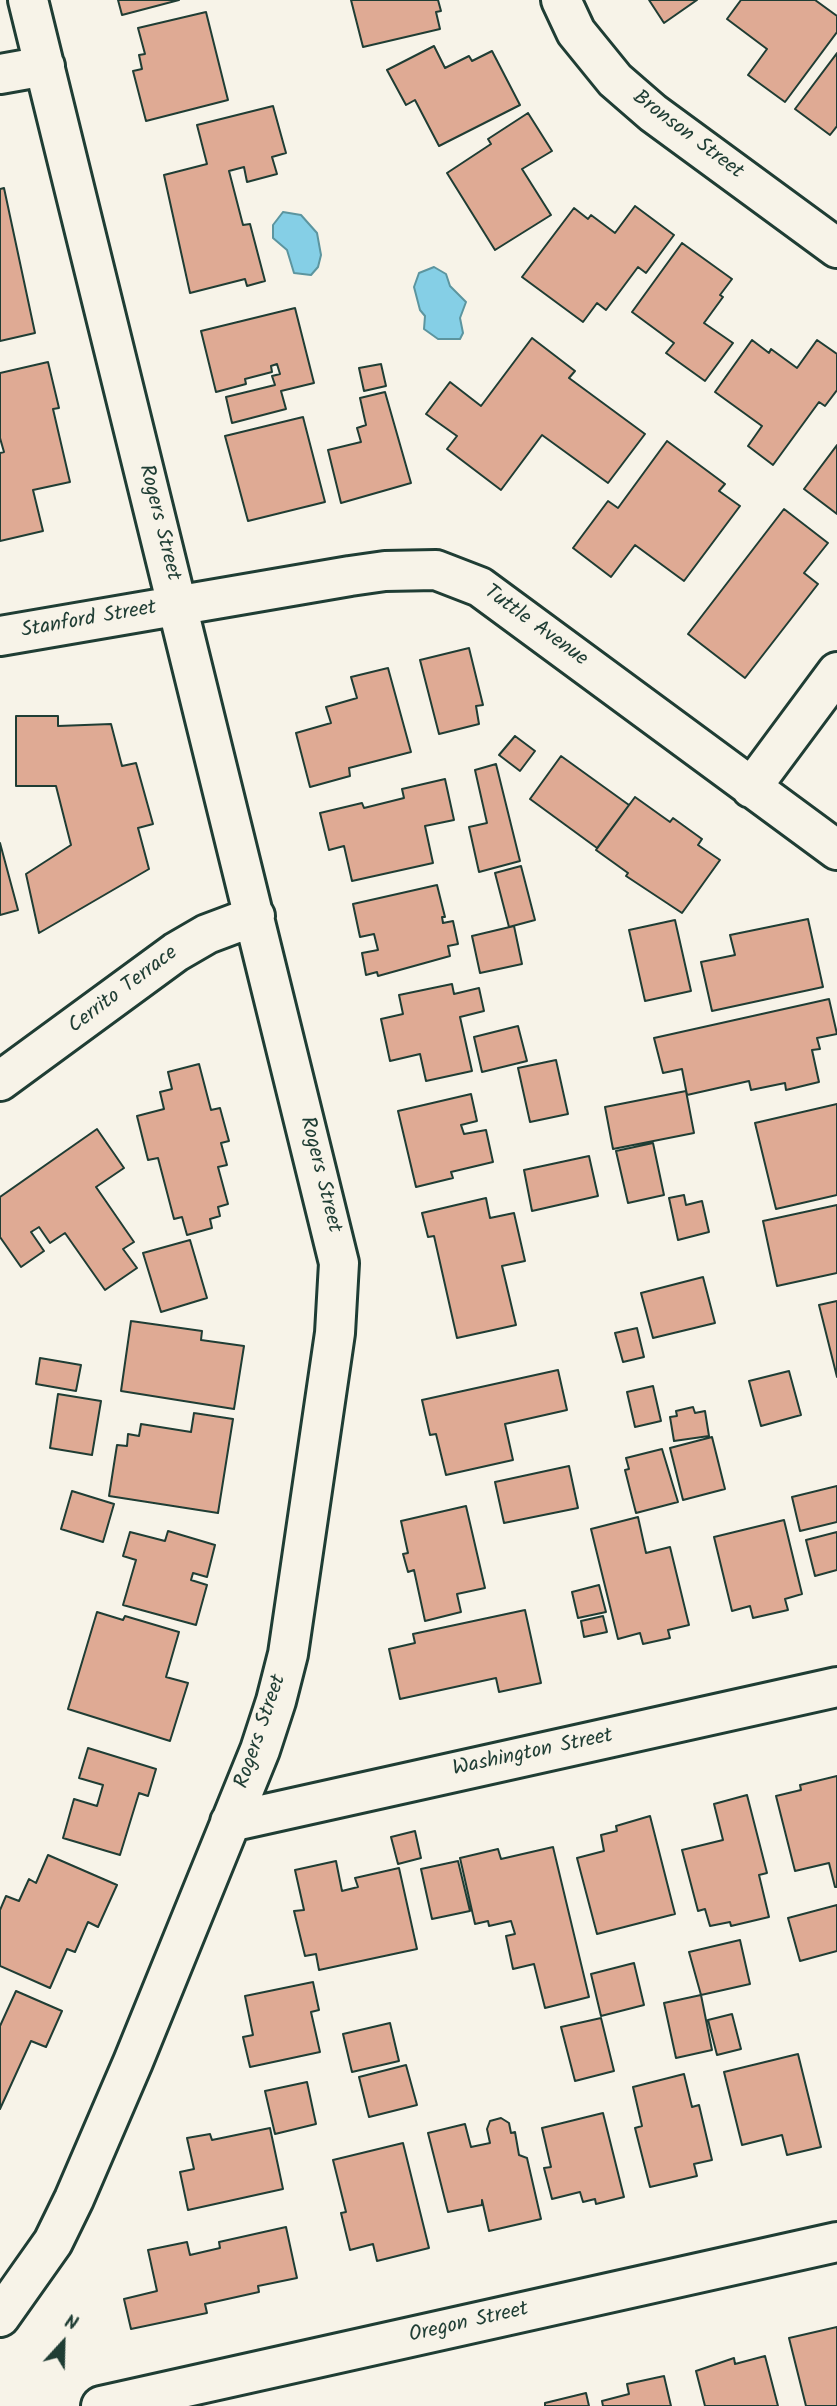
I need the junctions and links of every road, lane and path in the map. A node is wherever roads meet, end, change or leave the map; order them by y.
1 (29, 0) edge
2 (561, 0) edge
3 (45, 66) junction
4 (0, 74) edge
5 (837, 248) edge
6 (178, 606) junction
7 (0, 636) edge
8 (837, 672) edge
9 (751, 788) junction
10 (837, 850) edge
11 (256, 916) junction
12 (0, 1081) edge
13 (837, 1687) edge
14 (230, 1822) junction
15 (837, 2242) edge
16 (0, 2317) edge
17 (101, 2406) edge

1 - 3 street, Rogers Street
2 - 5 street, Bronson Street
3 - 4 street
3 - 6 street, Rogers Street
6 - 7 street, Stanford Street
6 - 9 street, Tuttle Avenue
6 - 11 street, Rogers Street
8 - 9 street
9 - 10 street, Tuttle Avenue
11 - 12 street, Cerrito Terrace
11 - 14 street, Rogers Street
13 - 14 street, Washington Street
14 - 16 street, Rogers Street
15 - 17 street, Oregon Street

